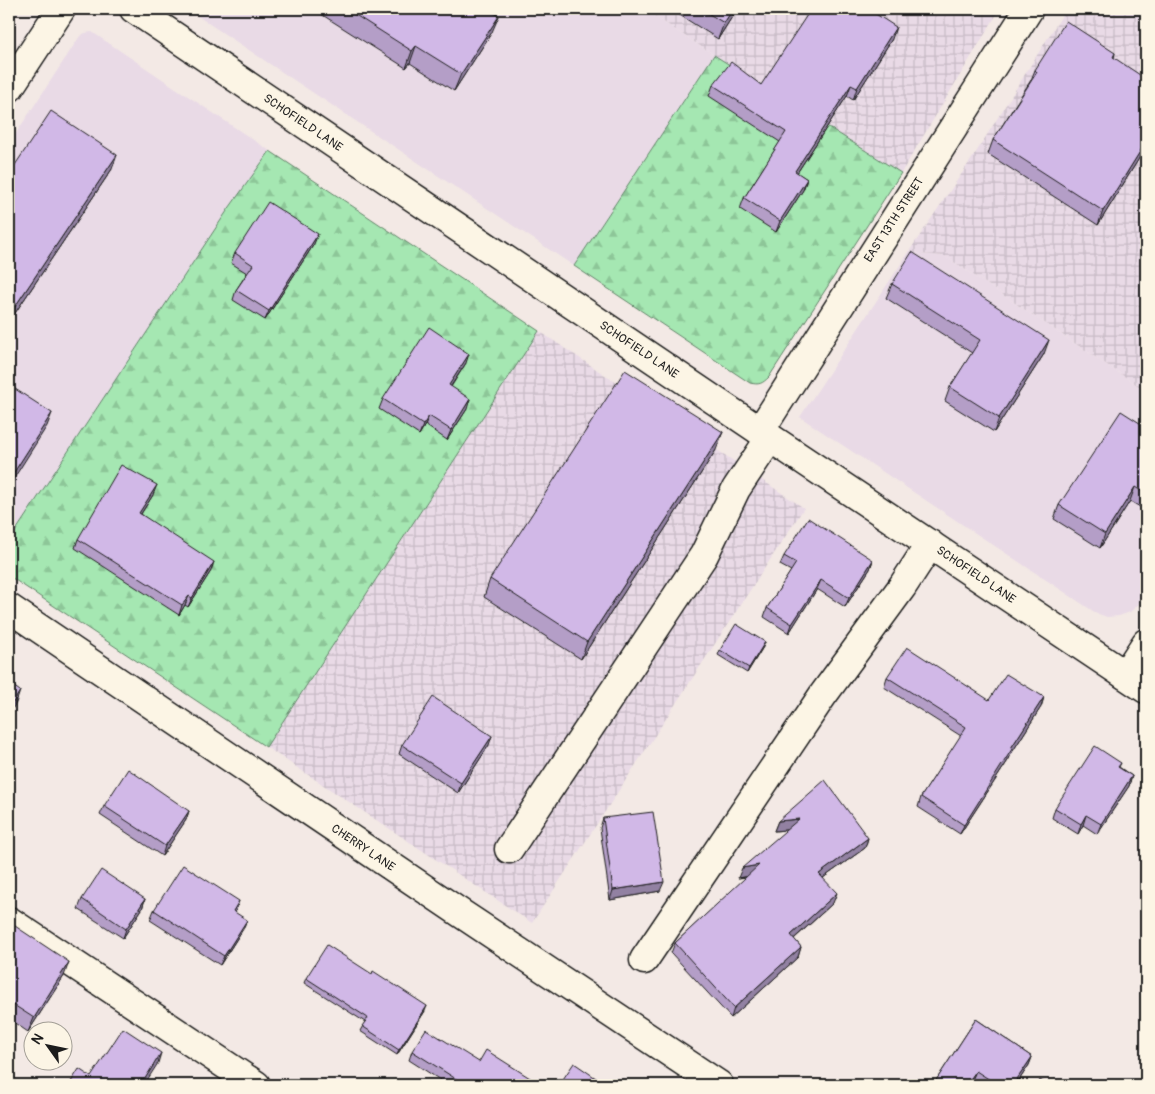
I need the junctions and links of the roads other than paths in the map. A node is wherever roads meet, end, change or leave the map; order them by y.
1 (61, 9) edge
2 (134, 9) edge
3 (1029, 9) edge
4 (9, 88) edge
5 (765, 434) junction
6 (930, 544) junction
7 (9, 608) edge
8 (1146, 643) edge
9 (1136, 682) edge
10 (509, 849) dead end
11 (9, 921) edge
12 (644, 960) dead end
13 (256, 1085) edge
14 (719, 1085) edge

1 - 4 street
2 - 5 street, SCHOFIELD LANE
3 - 5 street, EAST 13TH STREET
5 - 6 street, SCHOFIELD LANE
5 - 10 street, EAST 13TH STREET
6 - 9 street, SCHOFIELD LANE
6 - 12 street
7 - 14 street, CHERRY LANE
8 - 9 street
11 - 13 street

